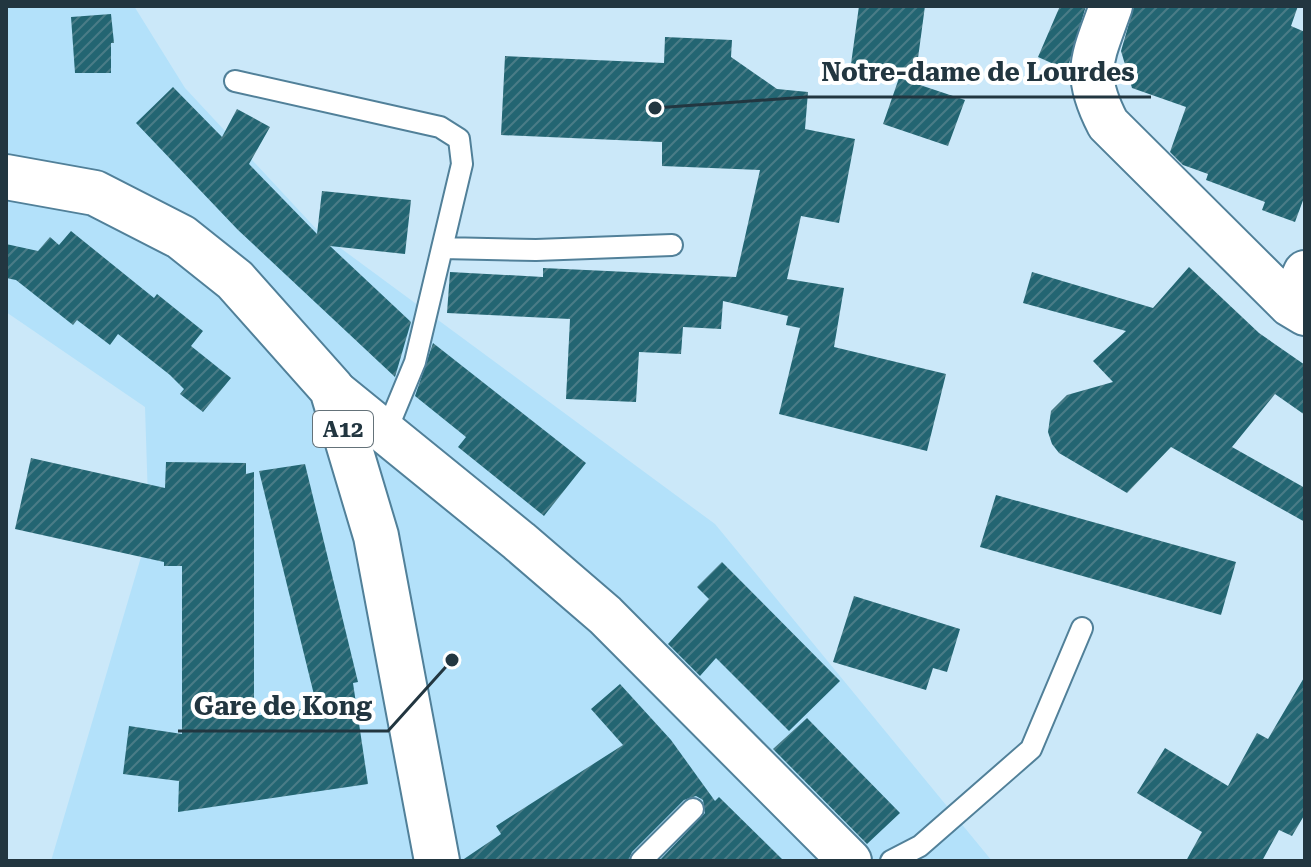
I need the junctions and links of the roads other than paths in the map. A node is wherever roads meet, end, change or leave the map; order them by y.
1 (1111, 6) edge
2 (235, 81) dead end
3 (6, 177) edge
4 (672, 245) dead end
5 (442, 248) junction
6 (1300, 297) edge
7 (332, 389) junction
8 (386, 432) junction
9 (1082, 628) dead end
10 (693, 809) dead end
11 (437, 861) edge
12 (641, 861) edge
13 (850, 861) edge
14 (891, 861) edge

1 - 6 street
2 - 5 lane
3 - 7 main road, A12
4 - 5 lane
5 - 8 lane
7 - 8 street
7 - 11 main road, A12
8 - 13 street
9 - 14 lane
10 - 12 lane

